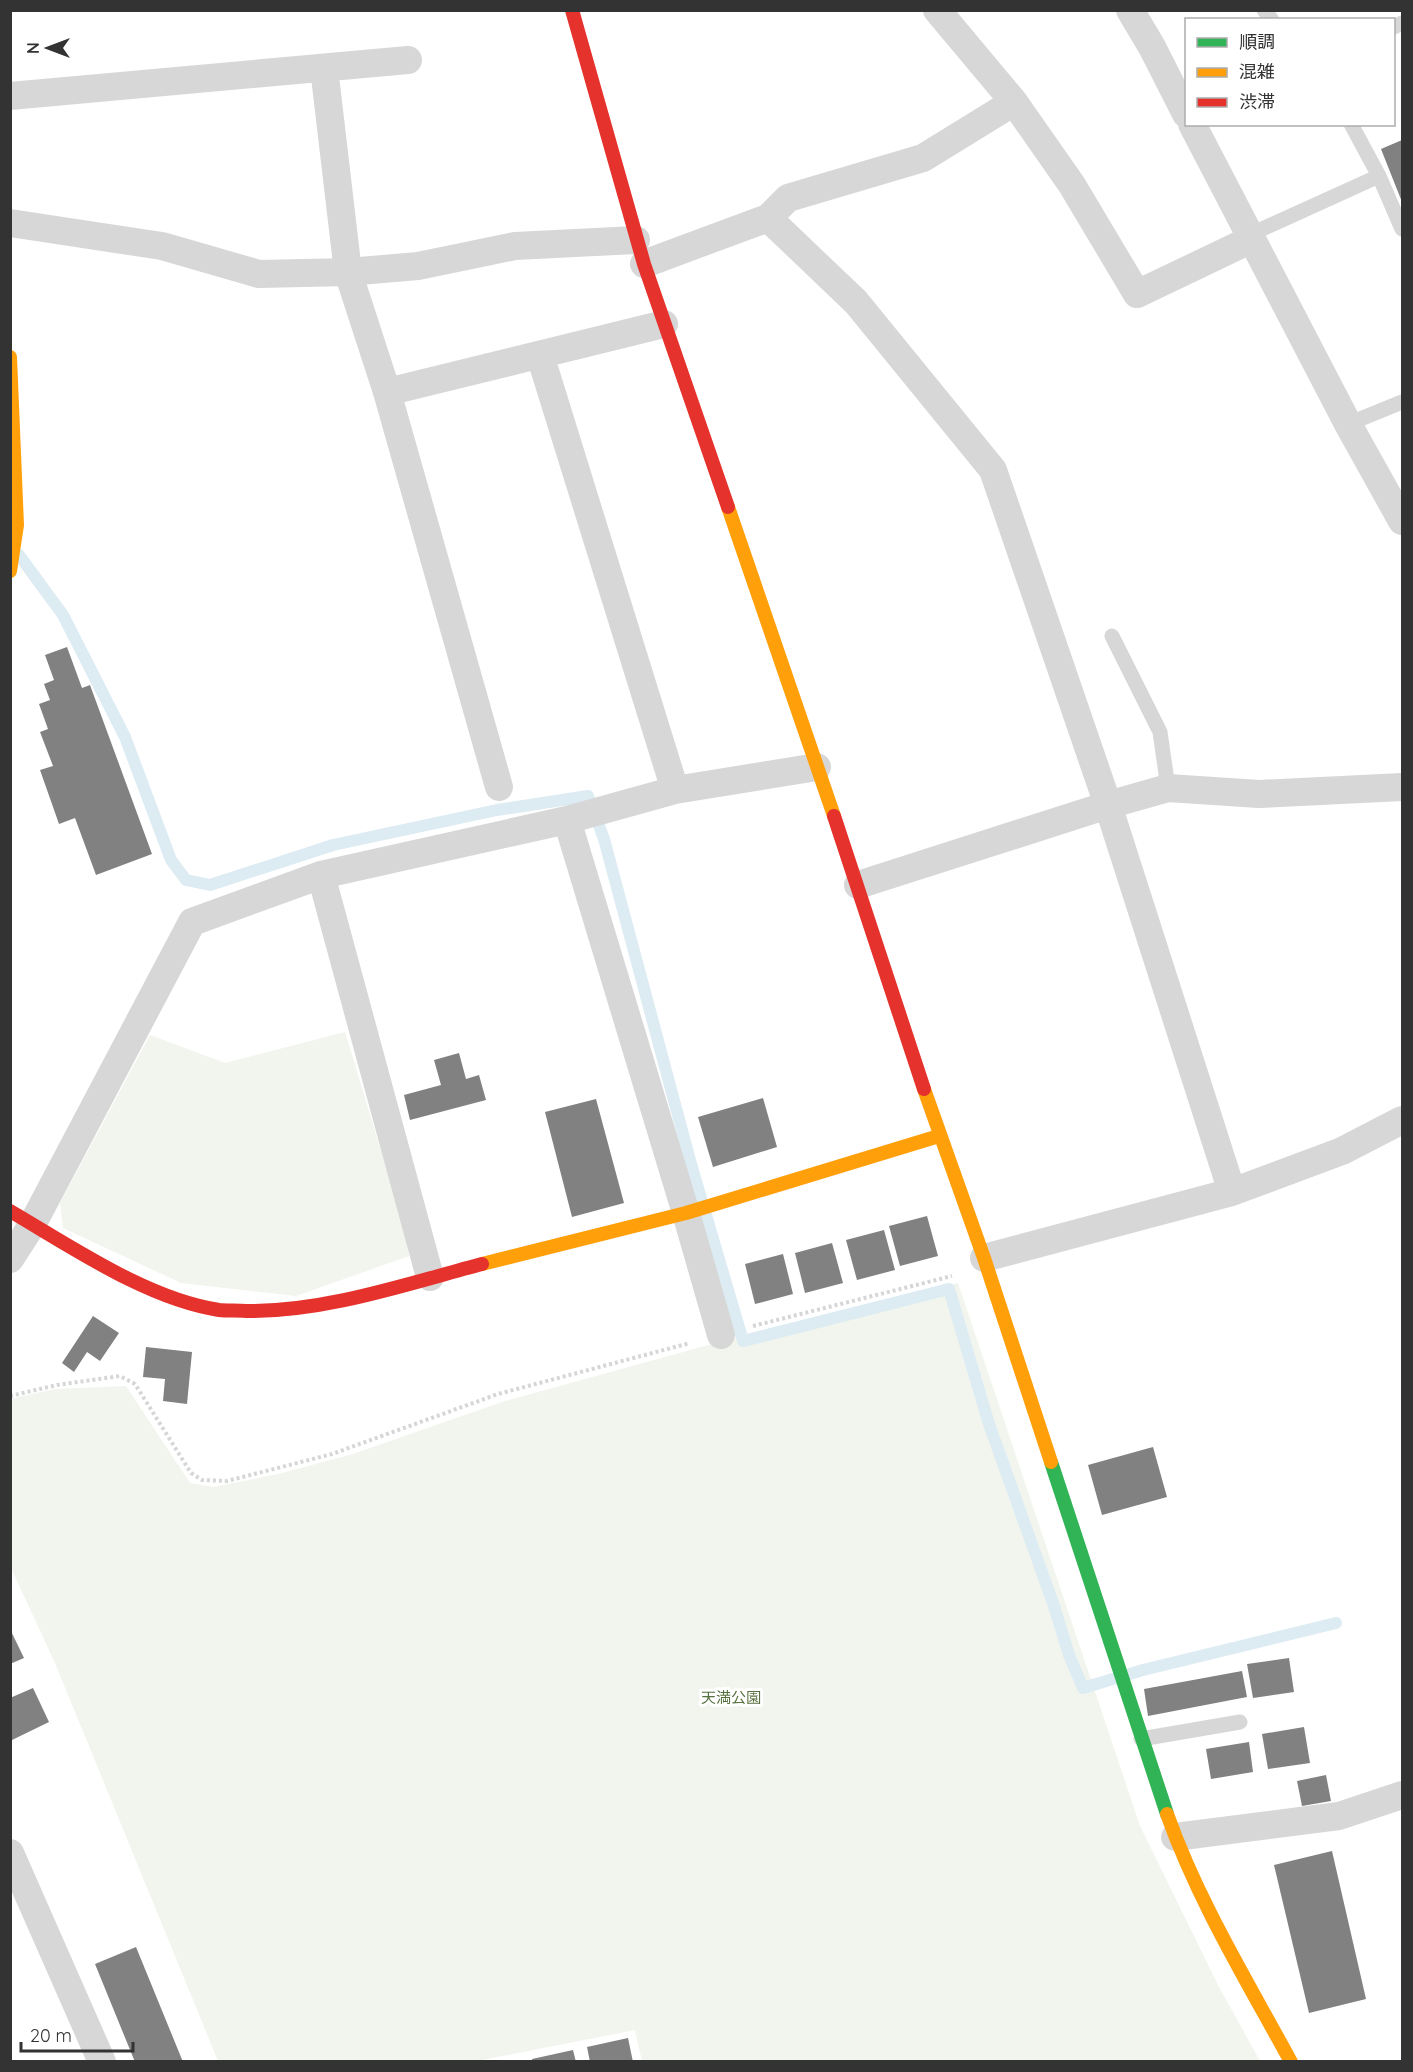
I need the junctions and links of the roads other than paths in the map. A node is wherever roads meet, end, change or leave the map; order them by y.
1 (572, 10) edge
2 (937, 10) edge
3 (1130, 10) edge
4 (408, 60) dead end
5 (324, 68) junction
6 (10, 96) edge
7 (1014, 102) junction
8 (1185, 112) edge
9 (1193, 126) edge
10 (1352, 126) edge
11 (1379, 176) junction
12 (768, 218) junction
13 (10, 223) edge
14 (1402, 229) edge
15 (1250, 237) junction
16 (640, 252) junction
17 (348, 272) junction
18 (664, 324) junction
19 (540, 355) junction
20 (10, 357) edge
21 (387, 392) junction
22 (1402, 402) edge
23 (1348, 424) junction
24 (1402, 521) edge
25 (14, 524) edge
26 (10, 570) edge
27 (1112, 636) dead end
28 (817, 767) junction
29 (499, 787) dead end
30 (1402, 787) edge
31 (1168, 788) junction
32 (675, 790) junction
33 (1108, 805) junction
34 (567, 820) junction
35 (321, 875) junction
36 (858, 885) junction
37 (1402, 1120) edge
38 (939, 1136) junction
39 (1232, 1192) junction
40 (686, 1213) junction
41 (21, 1218) edge
42 (984, 1258) junction
43 (10, 1259) edge
44 (430, 1276) junction
45 (721, 1335) road end
46 (1240, 1722) dead end
47 (1141, 1739) junction
48 (1402, 1795) edge
49 (1175, 1837) junction
50 (10, 1852) edge
51 (22, 1908) edge
52 (102, 2061) edge
53 (1291, 2061) edge

1 - 16 street
2 - 7 street
3 - 8 street
4 - 5 street
5 - 6 street
5 - 17 street
7 - 12 street
7 - 15 street
9 - 15 street
10 - 11 lane
11 - 14 lane
11 - 15 lane
12 - 16 street
12 - 33 street
13 - 17 street
15 - 23 street
16 - 17 street
16 - 18 street
17 - 21 street
18 - 19 street
18 - 28 street
19 - 21 street
19 - 32 street
20 - 25 street
21 - 29 street
22 - 23 lane
23 - 24 street
25 - 26 street
27 - 31 lane
28 - 32 street
28 - 36 street
30 - 31 street
31 - 33 street
32 - 34 street
33 - 36 street
33 - 39 street
34 - 35 street
34 - 40 street
35 - 41 street
35 - 44 street
36 - 38 street
37 - 39 street
38 - 40 street
38 - 42 street
39 - 42 street
40 - 44 street
40 - 45 street
41 - 43 street
41 - 44 street
42 - 47 street
46 - 47 lane
47 - 49 street
48 - 49 street
49 - 53 street
50 - 51 street
51 - 52 street

